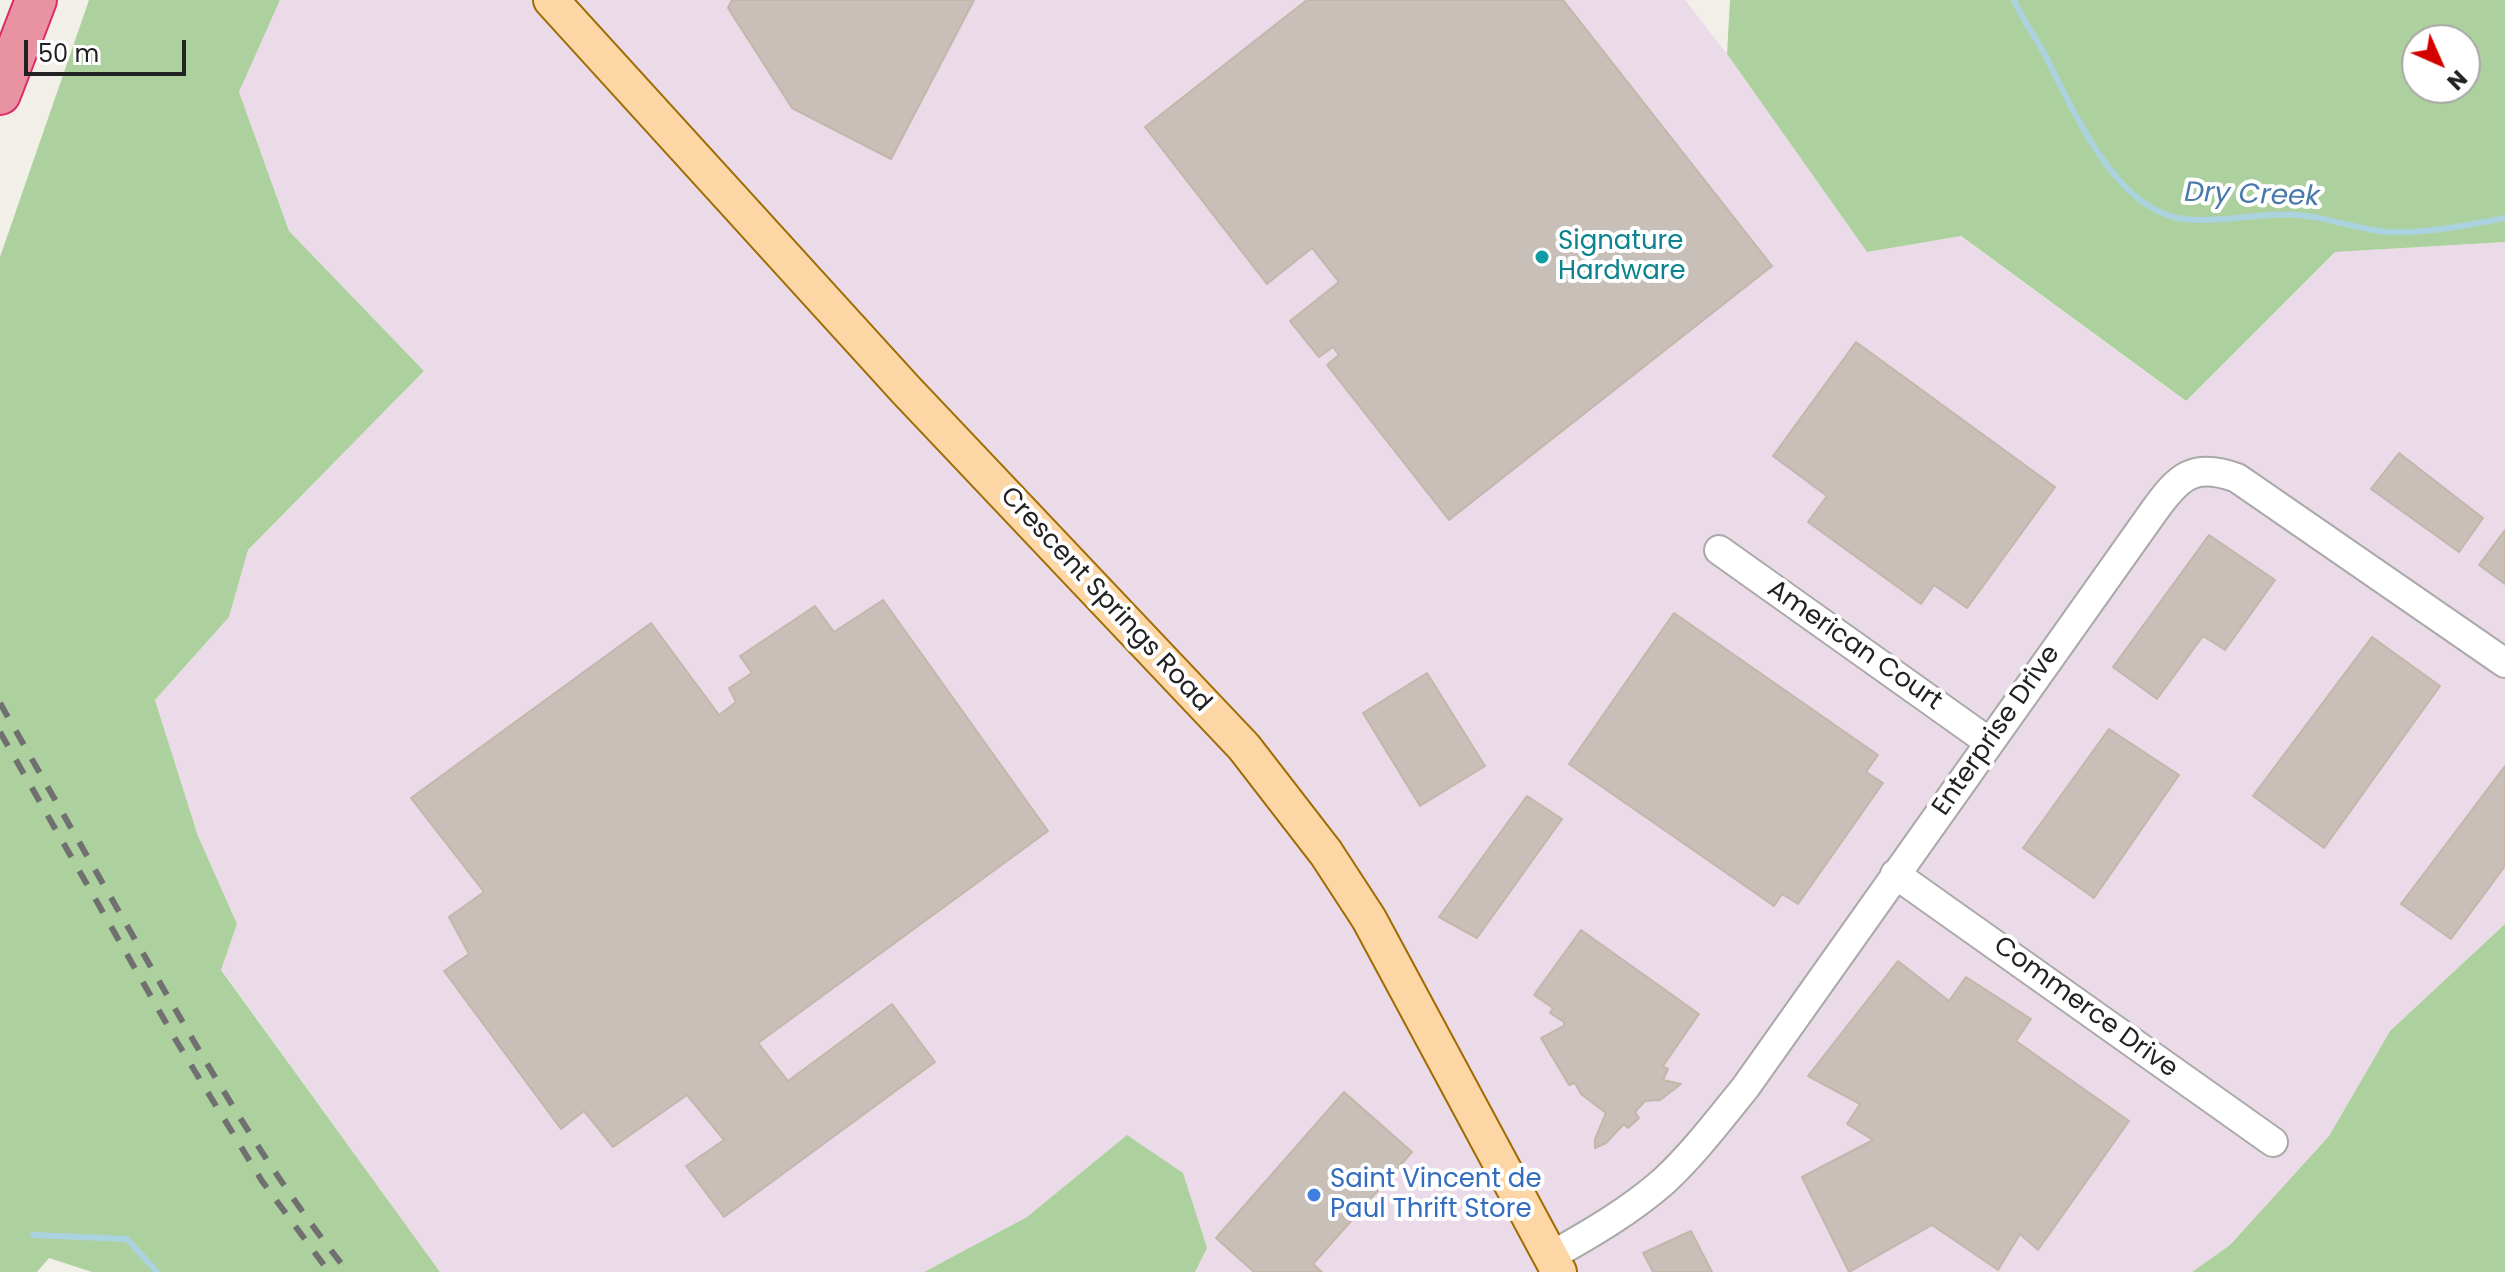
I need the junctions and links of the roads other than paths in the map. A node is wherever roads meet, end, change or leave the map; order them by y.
1 (36, 0) edge
2 (558, 3) edge
3 (0, 94) edge
4 (1719, 550) dead end
5 (2505, 663) edge
6 (1989, 742) junction
7 (1895, 874) junction
8 (2273, 1142) dead end
9 (1555, 1264) edge

1 - 3 highway
2 - 9 main road, Crescent Springs Road
4 - 6 street, American Court
5 - 6 street, Enterprise Drive
6 - 7 street, Enterprise Drive
7 - 8 street, Commerce Drive
7 - 9 street, Enterprise Drive

